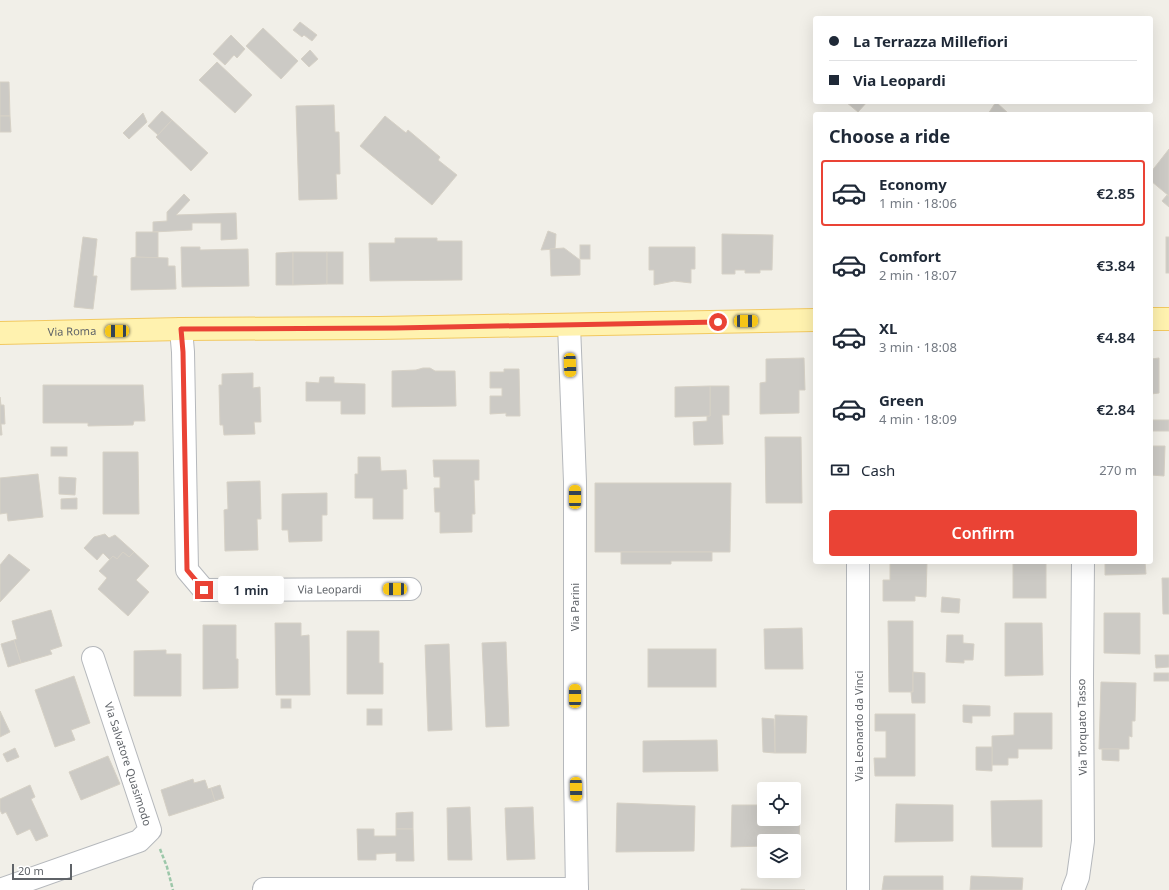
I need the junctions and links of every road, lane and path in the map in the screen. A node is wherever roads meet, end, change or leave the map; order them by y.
1 (1153, 319) edge
2 (1169, 319) edge
3 (813, 320) edge
4 (569, 325) junction
5 (181, 329) junction
6 (0, 333) edge
7 (858, 564) edge
8 (1083, 564) edge
9 (410, 589) dead end
10 (93, 658) dead end
11 (150, 830) junction
12 (264, 889) edge
13 (0, 890) edge
14 (173, 890) edge
15 (577, 890) edge
16 (858, 890) edge
17 (1073, 890) edge

1 - 2 main road
3 - 4 main road, Via Roma
4 - 5 main road, Via Roma
4 - 15 street, Via Parini
5 - 6 main road, Via Roma
5 - 9 street, Via Leopardi
7 - 16 street, Via Leonardo da Vinci
8 - 17 street, Via Torquato Tasso
10 - 11 street, Via Salvatore Quasimodo
11 - 13 street, Via Salvatore Quasimodo
11 - 14 path
12 - 15 street, Via Parini

